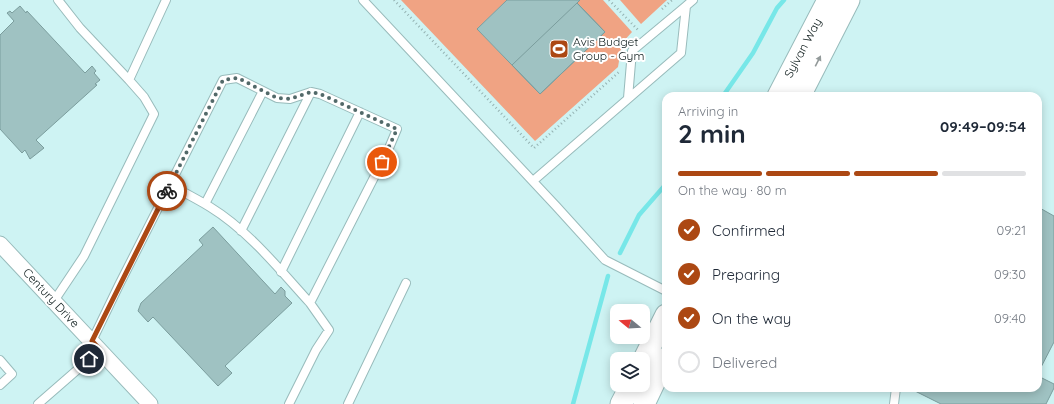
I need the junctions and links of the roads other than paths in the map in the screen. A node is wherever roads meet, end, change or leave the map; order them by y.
1 (58, 0) edge
2 (166, 0) edge
3 (363, 0) edge
4 (828, 0) edge
5 (850, 0) edge
6 (690, 3) edge
7 (129, 80) junction
8 (263, 91) junction
9 (311, 92) junction
10 (780, 92) edge
11 (802, 92) edge
12 (628, 98) junction
13 (360, 112) junction
14 (533, 181) junction
15 (170, 184) junction
16 (205, 204) junction
17 (241, 231) junction
18 (0, 244) edge
19 (281, 272) junction
20 (406, 283) dead end
21 (662, 289) edge
22 (54, 301) junction
23 (310, 303) junction
24 (662, 323) edge
25 (96, 346) junction
26 (648, 352) edge
27 (0, 360) edge
28 (662, 366) edge
29 (0, 385) edge
30 (627, 392) edge
31 (896, 392) edge
32 (38, 404) edge
33 (150, 404) edge
34 (289, 404) edge
35 (348, 404) edge
36 (621, 404) edge
37 (644, 404) edge
38 (894, 404) edge

1 - 7 lane
2 - 7 lane
3 - 14 lane
4 - 10 street, Sylvan Way
11 -> 5 street, Sylvan Way
6 - 12 lane
6 - 12 lane
7 - 22 lane
8 - 9 lane
8 - 15 lane
8 - 16 lane
9 - 13 lane
9 - 17 lane
12 - 14 lane
13 - 19 lane
13 - 23 lane
14 - 21 lane
15 - 16 lane
15 - 25 lane
16 - 17 lane
17 - 19 lane
18 - 22 street, Century Drive
19 - 23 lane
20 - 35 lane
22 - 25 street, Century Drive
23 - 34 lane
24 - 26 street
25 - 32 lane
25 - 33 street, Century Drive
27 - 29 lane
28 - 37 street
30 - 36 street
31 - 38 lane

